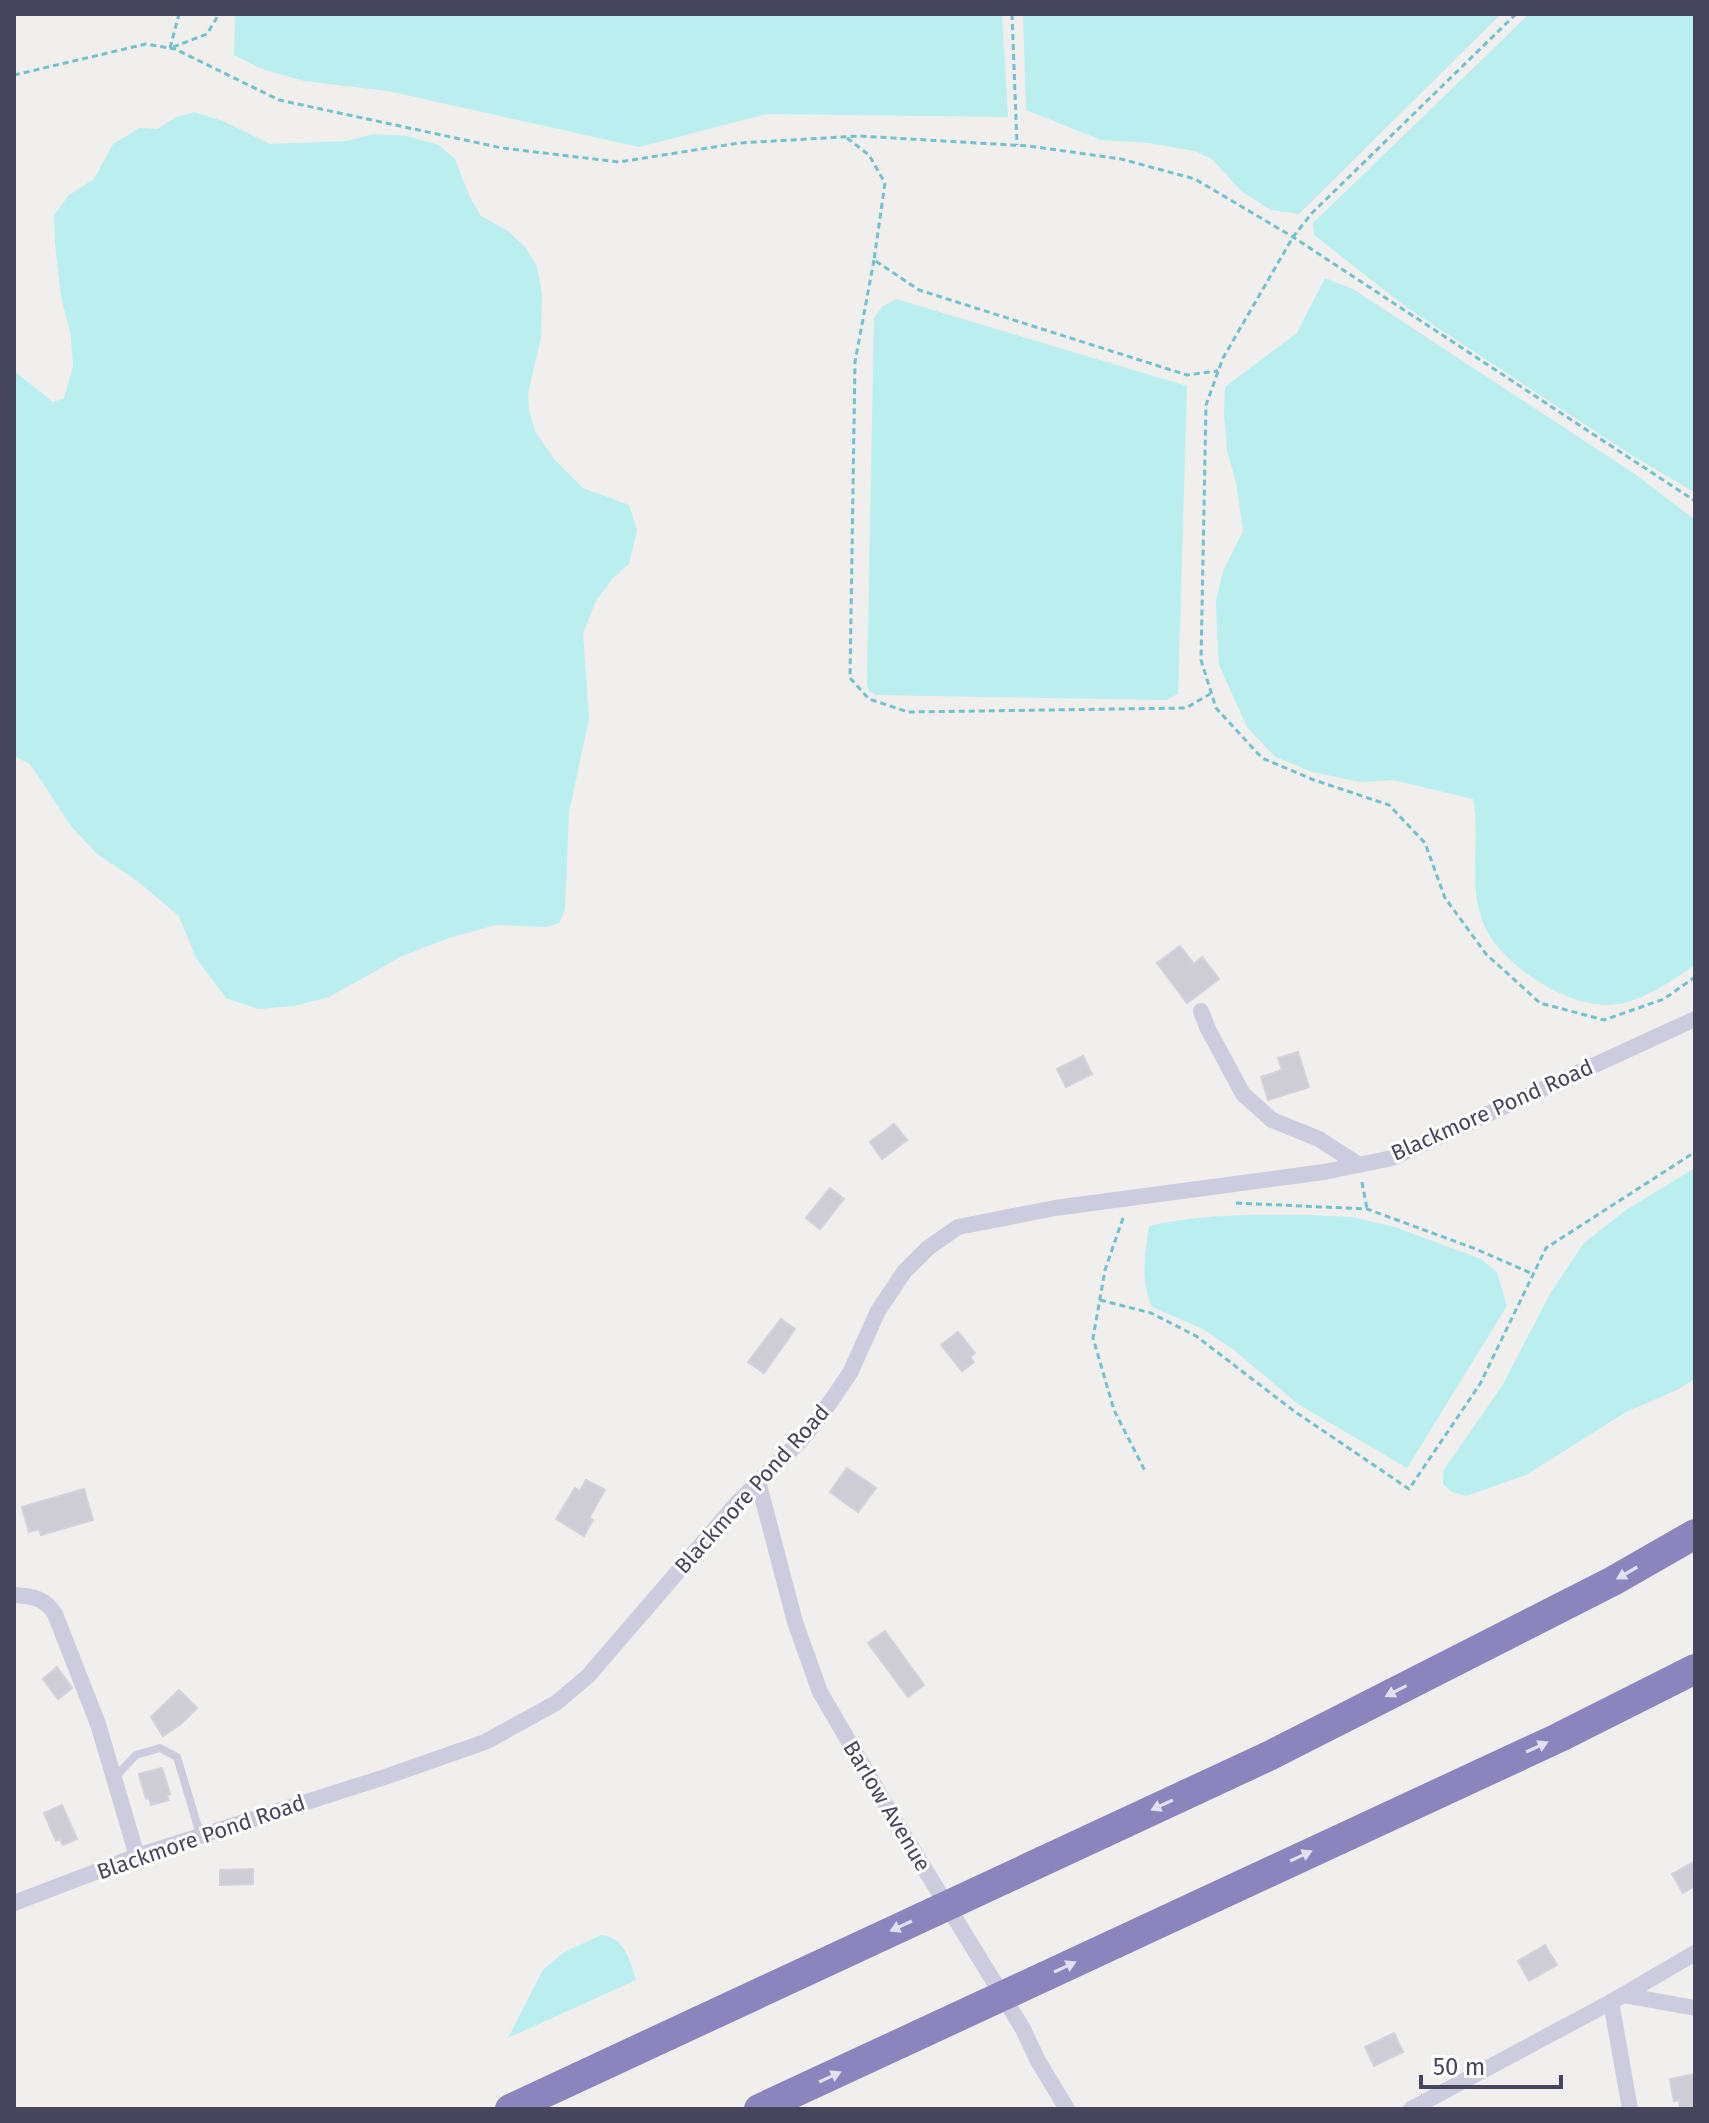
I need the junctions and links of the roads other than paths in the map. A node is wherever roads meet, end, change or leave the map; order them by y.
1 (1201, 1011) dead end
2 (1695, 1019) edge
3 (1359, 1165) junction
4 (758, 1481) junction
5 (1695, 1534) edge
6 (14, 1595) edge
7 (1695, 1669) edge
8 (114, 1778) junction
9 (200, 1834) junction
10 (137, 1856) junction
11 (14, 1903) edge
12 (1695, 1953) edge
13 (1617, 1998) junction
14 (1695, 2008) edge
15 (510, 2109) edge
16 (759, 2109) edge
17 (1067, 2109) edge
18 (1411, 2109) edge
19 (1630, 2109) edge

1 - 3 street
2 - 3 street, Blackmore Pond Road
3 - 4 street, Blackmore Pond Road
4 - 9 street, Blackmore Pond Road
4 - 17 street, Barlow Avenue
5 -> 15 highway
6 - 8 street
16 -> 7 highway
8 - 9 lane
8 - 10 street
9 - 10 street, Blackmore Pond Road
10 - 11 street, Blackmore Pond Road
12 - 13 street
13 - 14 street
13 - 18 street
13 - 19 street

